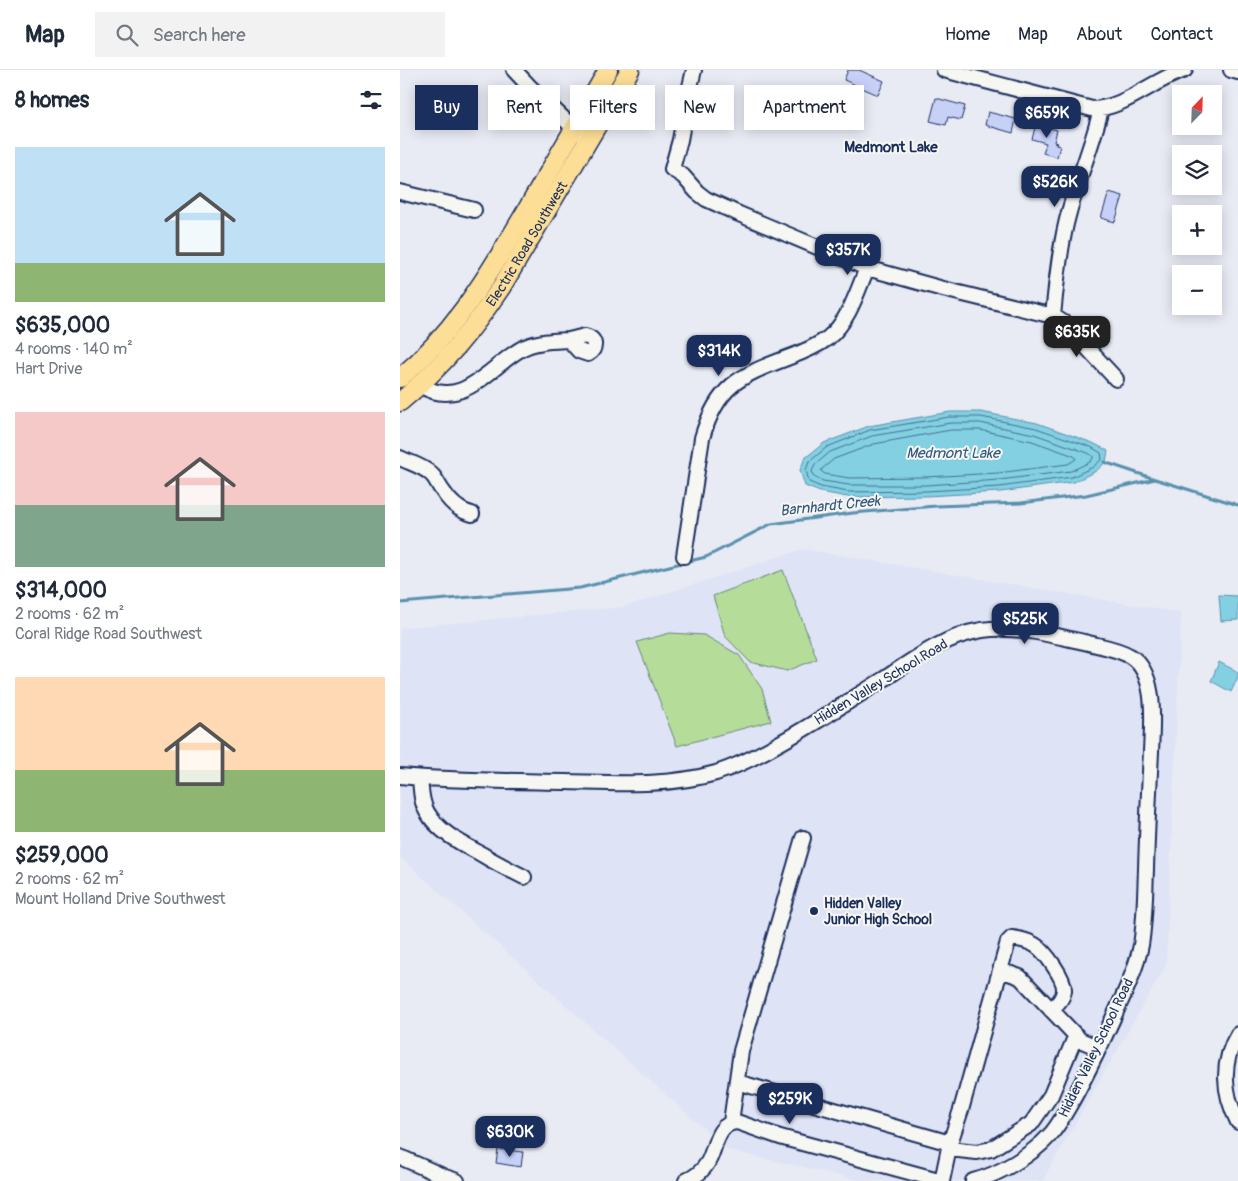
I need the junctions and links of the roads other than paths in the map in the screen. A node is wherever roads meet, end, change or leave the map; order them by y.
1 (514, 70) edge
2 (608, 70) edge
3 (630, 70) edge
4 (694, 70) edge
5 (944, 70) edge
6 (1185, 70) edge
7 (1231, 70) edge
8 (1238, 72) edge
9 (599, 85) edge
10 (1101, 109) junction
11 (570, 124) edge
12 (573, 130) edge
13 (576, 130) edge
14 (588, 141) junction
15 (400, 192) edge
16 (474, 210) dead end
17 (867, 268) junction
18 (1053, 316) junction
19 (569, 340) dead end
20 (400, 378) edge
21 (1116, 379) dead end
22 (420, 385) junction
23 (400, 402) edge
24 (400, 458) edge
25 (472, 514) dead end
26 (684, 556) dead end
27 (400, 776) edge
28 (420, 778) junction
29 (803, 838) dead end
30 (524, 877) dead end
31 (1000, 970) junction
32 (1051, 1010) junction
33 (1238, 1034) edge
34 (1076, 1036) junction
35 (1099, 1048) junction
36 (737, 1082) junction
37 (731, 1122) junction
38 (1238, 1122) edge
39 (1011, 1137) junction
40 (949, 1146) junction
41 (400, 1157) edge
42 (1022, 1158) junction
43 (456, 1181) edge
44 (686, 1181) edge
45 (942, 1181) edge
46 (973, 1181) edge

1 - 11 street
2 - 9 main road, Electric Road Southwest
3 - 14 main road, Electric Road Southwest
4 - 17 street
5 - 10 street
6 - 10 street
7 - 8 street
10 - 18 street
12 - 20 main road, Electric Road Southwest
13 - 14 street
14 - 22 main road, Electric Road Southwest
15 - 16 street
17 - 18 street
17 - 26 street
18 - 21 street
19 - 22 street
22 - 23 main road, Electric Road Southwest
24 - 25 street
27 - 28 street, Hidden Valley School Road
28 - 30 street
28 - 35 street, Hidden Valley School Road
29 - 36 street
31 - 32 street
31 - 32 street
31 - 40 street
32 - 34 street
33 - 38 street
34 - 35 street
34 - 39 street
35 - 42 street, Hidden Valley School Road
36 - 37 street
36 - 40 street
37 - 44 street
37 - 45 street
39 - 40 street
39 - 42 street
40 - 45 street
41 - 43 street
42 - 46 street, Hidden Valley School Road

